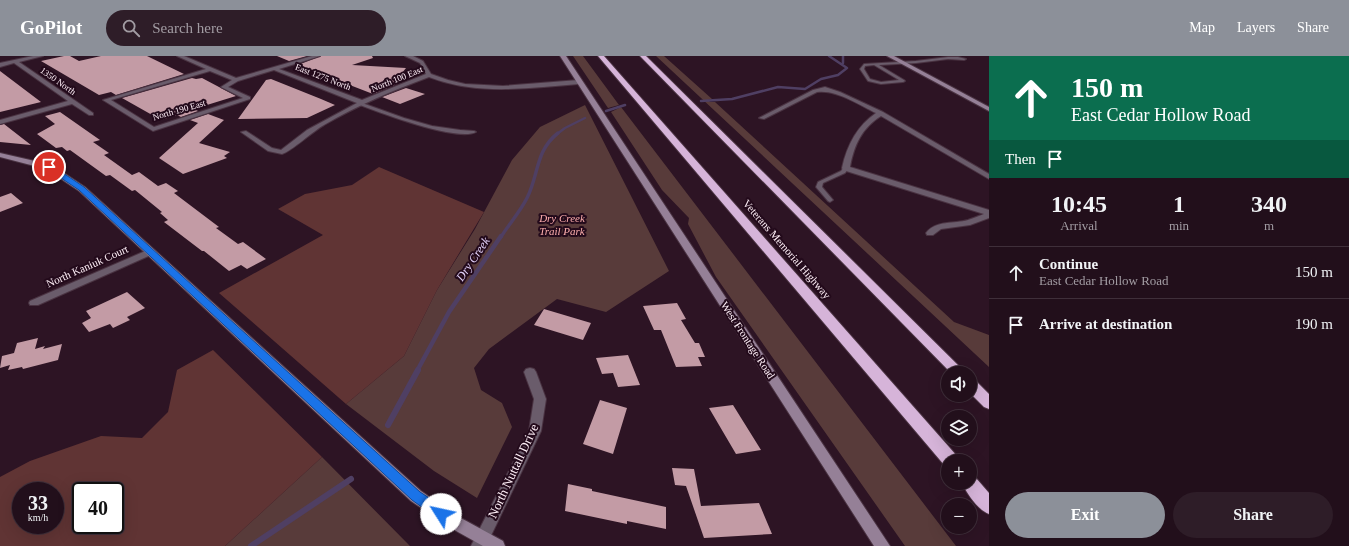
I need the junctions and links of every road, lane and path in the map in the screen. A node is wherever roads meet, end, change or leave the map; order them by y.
1 (40, 56) edge
2 (180, 56) edge
3 (317, 56) edge
4 (408, 56) edge
5 (563, 56) edge
6 (601, 56) edge
7 (644, 56) edge
8 (890, 56) edge
9 (964, 59) dead end
10 (15, 62) junction
11 (902, 62) junction
12 (875, 64) junction
13 (0, 65) edge
14 (211, 69) junction
15 (275, 69) junction
16 (429, 75) junction
17 (236, 80) junction
18 (579, 82) junction
19 (72, 102) junction
20 (362, 104) junction
21 (989, 109) edge
22 (881, 113) junction
23 (91, 114) dead end
24 (762, 118) dead end
25 (0, 122) edge
26 (244, 132) dead end
27 (474, 132) dead end
28 (0, 155) edge
29 (846, 168) junction
30 (989, 177) edge
31 (830, 200) dead end
32 (989, 214) edge
33 (930, 233) dead end
34 (150, 252) junction
35 (34, 303) dead end
36 (952, 366) edge
37 (530, 372) dead end
38 (977, 391) edge
39 (989, 403) edge
40 (944, 454) edge
41 (976, 490) edge
42 (989, 506) edge
43 (480, 542) edge
44 (498, 546) edge
45 (883, 546) edge

1 - 10 street
2 - 14 street
3 - 15 street
4 - 16 street
5 - 18 street, West Frontage Road
6 - 40 highway, Veterans Memorial Highway
7 - 36 highway
8 - 11 street
9 - 11 lane
10 - 13 street
10 - 19 street, 1350 North
11 - 12 lane
11 - 21 street
12 - 12 lane
14 - 17 street
14 - 17 street, North 190 East
15 - 17 street
15 - 20 street, East 1275 North
16 - 18 street, North 100 East
16 - 20 street, North 100 East
18 - 45 street, West Frontage Road
19 - 23 street, 1350 North
19 - 25 street
20 - 26 street, North 100 East
20 - 27 lane
22 - 24 street
22 - 29 street
22 - 30 street
28 - 34 street
29 - 31 lane
29 - 32 street
32 - 33 street
34 - 35 street, North Kaniuk Court
34 - 43 street
37 - 43 street, North Nuttall Drive
38 - 39 highway
41 - 42 highway
43 - 44 street

